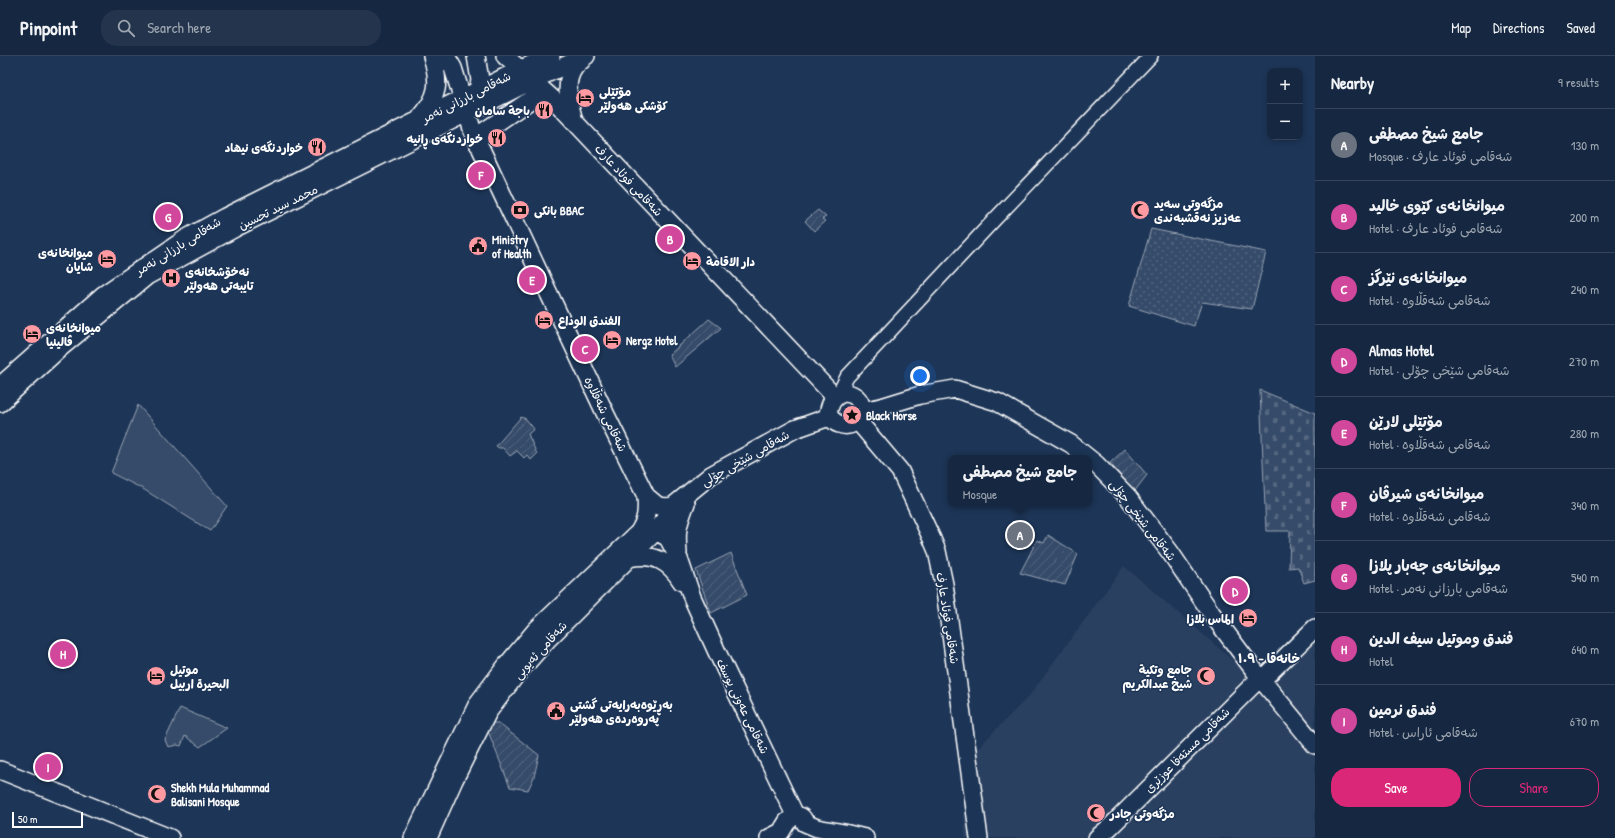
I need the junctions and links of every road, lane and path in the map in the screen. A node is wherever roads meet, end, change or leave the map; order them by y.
1 (432, 56) edge
2 (476, 56) edge
3 (505, 56) edge
4 (551, 56) edge
5 (586, 56) edge
6 (1151, 56) edge
7 (450, 62) edge
8 (524, 79) junction
9 (479, 90) junction
10 (554, 100) junction
11 (465, 106) junction
12 (574, 121) junction
13 (415, 123) junction
14 (478, 144) junction
15 (0, 386) edge
16 (836, 396) junction
17 (0, 403) edge
18 (859, 416) junction
19 (829, 417) junction
20 (1085, 455) edge
21 (1092, 461) edge
22 (691, 490) junction
23 (646, 496) junction
24 (656, 531) junction
25 (636, 535) junction
26 (629, 558) junction
27 (679, 559) junction
28 (692, 597) junction
29 (1315, 628) edge
30 (1261, 679) junction
31 (1315, 745) edge
32 (0, 770) edge
33 (0, 781) edge
34 (794, 828) edge
35 (141, 838) edge
36 (170, 838) edge
37 (413, 838) edge
38 (428, 838) edge
39 (865, 838) edge
40 (979, 838) edge
41 (1096, 838) edge

1 - 13 main road
2 - 9 main road
3 - 8 main road, شەقامی فوئاد عارف
4 - 8 main road, شەقامی بارزانی نەمر
5 - 8 main road, محمد سید تحسین
5 - 12 main road
6 - 16 street
7 - 9 main road
7 - 11 main road, شەقامی شەقڵاوە
8 - 9 main road
8 - 10 main road, شەقامی فوئاد عارف
8 - 11 main road, محمد سید تحسین
9 - 11 main road
10 - 12 main road, شەقامی فوئاد عارف
10 - 14 main road
11 - 13 main road, شەقامی بارزانی نەمر
11 - 14 main road, شەقامی شەقڵاوە
11 - 17 main road, محمد سید تحسین
12 - 16 main road, شەقامی فوئاد عارف
13 - 15 main road, شەقامی بارزانی نەمر
14 - 23 main road, شەقامی شەقڵاوە
16 - 18 main road
16 - 19 main road
18 - 19 main road
18 - 20 main road, شەقامی شێخی چۆلی
18 - 40 main road, شەقامی فوئاد عارف
19 - 22 main road, شەقامی شێخی چۆلی
21 - 30 main road, شەقامی شێخی چۆلی
22 - 23 main road, شەقامی شێخی چۆلی
22 - 24 main road, شەقامی ئەیوبی
22 - 27 main road, شەقامی عەونی یوسف
23 - 25 main road, شەقامی ئەیوبی
24 - 25 main road
24 - 26 main road, شەقامی ئەیوبی
24 - 27 main road, شەقامی عەونی یوسف
25 - 37 main road, شەقامی ئەیوبی
26 - 28 main road, شەقامی عەونی یوسف
26 - 38 main road, شەقامی ئەیوبی
27 - 28 main road, شەقامی عەونی یوسف
28 - 34 main road, شەقامی عەونی یوسف
29 - 30 main road, شەقامی مستەفا عوزێری
30 - 31 main road, شەقامی شێخی چۆلی
30 - 41 main road, شەقامی مستەفا عوزێری
32 - 36 main road
33 - 35 main road
34 - 39 main road

